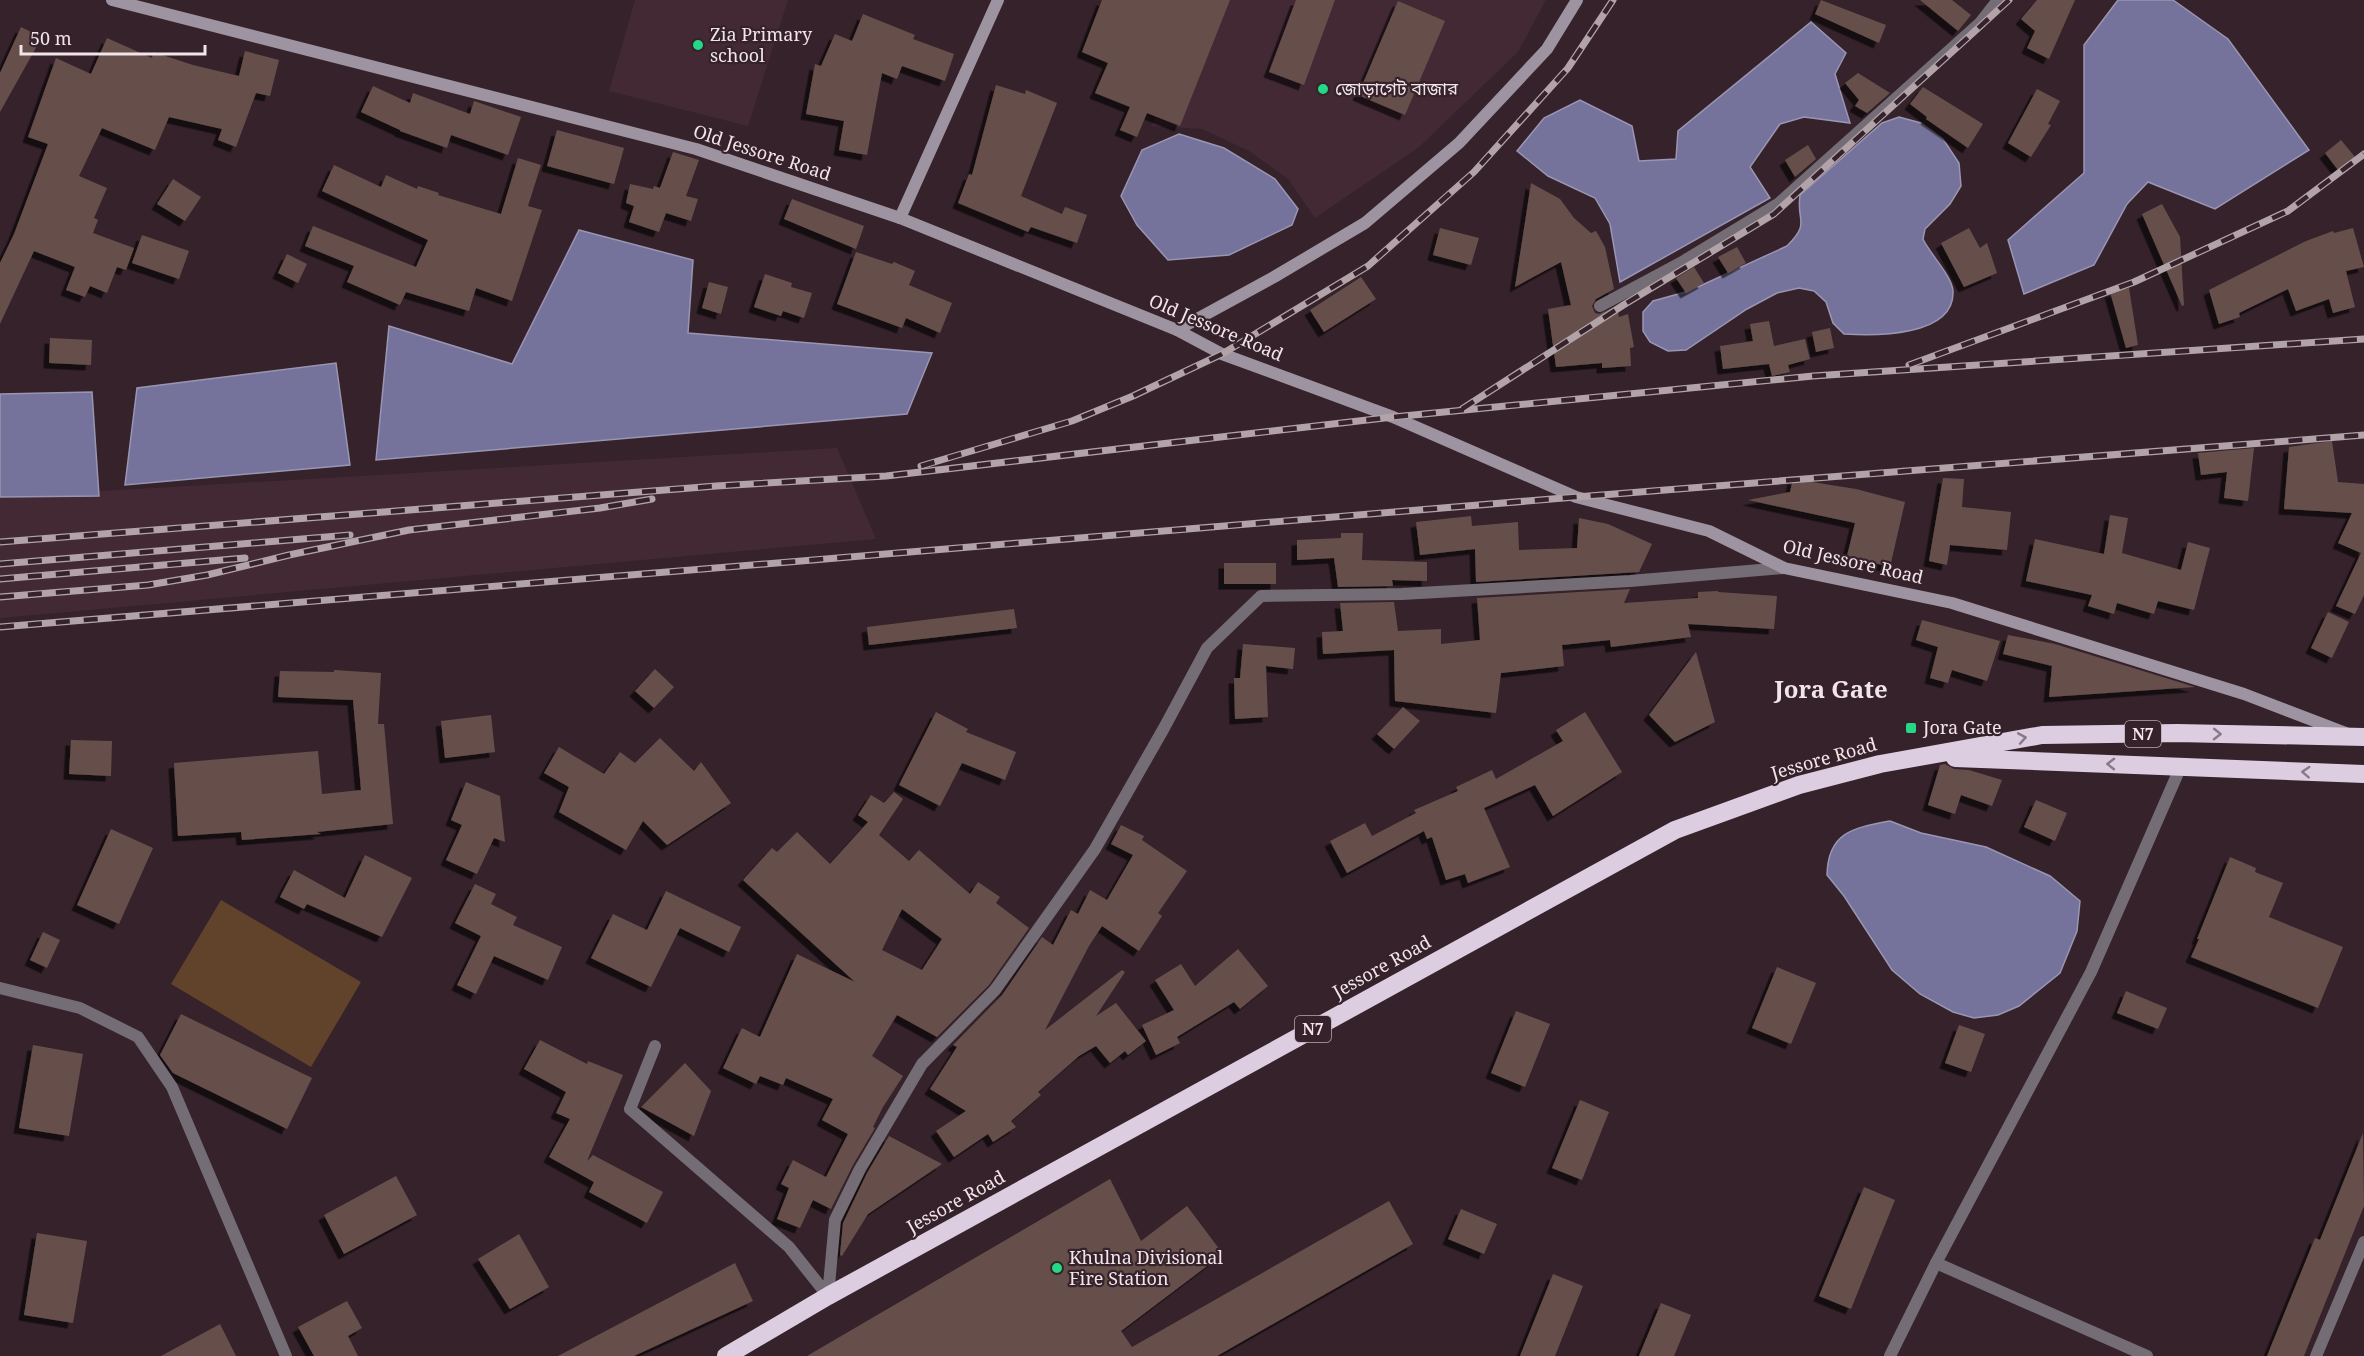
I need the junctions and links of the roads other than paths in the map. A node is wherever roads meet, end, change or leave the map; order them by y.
1 (112, 0) edge
2 (998, 0) edge
3 (1576, 0) edge
4 (1998, 0) edge
5 (140, 3) edge
6 (900, 218) junction
7 (1600, 306) dead end
8 (1178, 330) junction
9 (1784, 568) junction
10 (2362, 738) edge
11 (1923, 756) junction
12 (2181, 766) junction
13 (2364, 774) edge
14 (0, 988) edge
15 (655, 1046) dead end
16 (2364, 1242) edge
17 (1936, 1263) junction
18 (828, 1296) junction
19 (286, 1356) edge
20 (726, 1356) edge
21 (1890, 1356) edge
22 (2147, 1356) edge
23 (2316, 1356) edge

1 - 5 main road, Old Jessore Road
2 - 6 main road
3 - 8 main road
4 - 7 street
5 - 6 main road, Old Jessore Road
6 - 8 main road, Old Jessore Road
8 - 9 main road, Old Jessore Road
9 - 10 main road, Old Jessore Road
9 - 18 street
11 -> 10 highway, Jessore Road / N7
12 -> 11 highway, Jessore Road / N7
11 - 18 highway, Jessore Road / N7
13 -> 12 highway, Jessore Road / N7
12 - 17 street
14 - 19 street
15 - 18 street
16 - 23 street
17 - 21 street
17 - 22 street
18 - 20 highway, Jessore Road / N7

